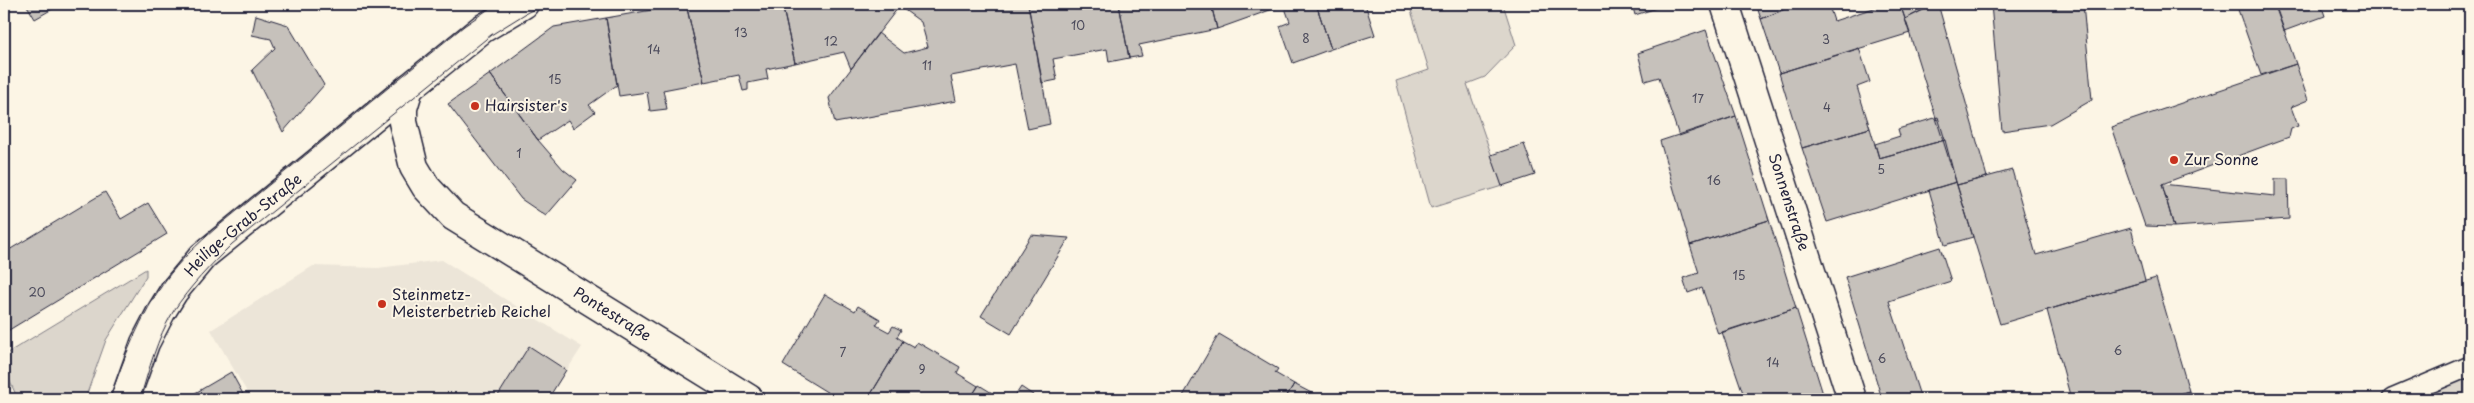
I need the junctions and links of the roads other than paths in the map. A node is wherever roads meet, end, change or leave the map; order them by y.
1 (524, 4) edge
2 (1726, 4) edge
3 (409, 88) junction
4 (2470, 366) edge
5 (125, 399) edge
6 (749, 399) edge
7 (1852, 399) edge
8 (2392, 399) edge

1 - 3 street, Heilige-Grab-Straße
2 - 7 street, Sonnenstraße
3 - 5 street, Heilige-Grab-Straße
3 - 6 street, Pontestraße
4 - 8 lane

